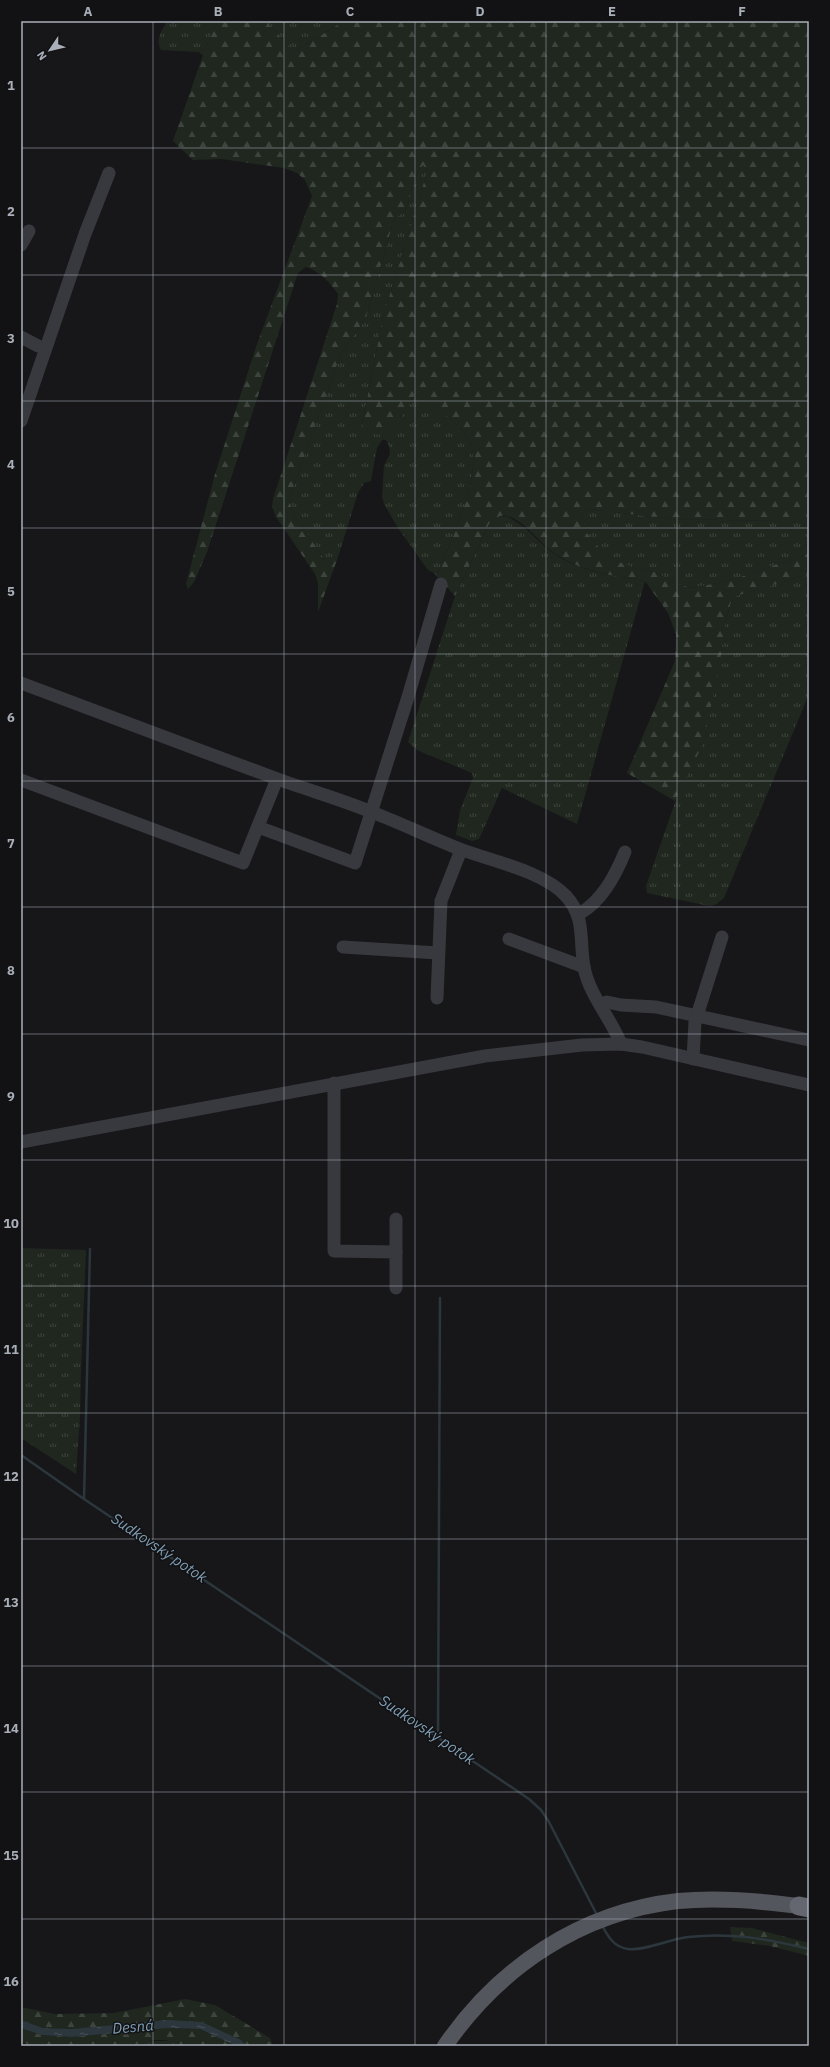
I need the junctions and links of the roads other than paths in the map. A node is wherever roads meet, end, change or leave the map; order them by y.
1 (109, 173) dead end
2 (29, 231) dead end
3 (21, 245) edge
4 (21, 337) edge
5 (38, 346) dead end
6 (21, 421) edge
7 (441, 584) dead end
8 (21, 683) edge
9 (277, 778) junction
10 (21, 780) edge
11 (373, 812) junction
12 (258, 827) junction
13 (461, 850) junction
14 (625, 852) dead end
15 (579, 914) junction
16 (722, 937) dead end
17 (509, 940) dead end
18 (343, 947) dead end
19 (438, 953) junction
20 (584, 967) junction
21 (437, 998) dead end
22 (600, 1005) junction
23 (696, 1016) junction
24 (809, 1040) edge
25 (621, 1044) junction
26 (693, 1059) junction
27 (334, 1083) junction
28 (809, 1085) edge
29 (21, 1142) edge
30 (396, 1219) dead end
31 (396, 1252) junction
32 (396, 1288) dead end
33 (804, 1907) edge
34 (445, 2046) edge

1 - 6 street
2 - 3 street
4 - 5 street
7 - 11 street
8 - 9 street
9 - 11 street
9 - 12 street
10 - 12 street
11 - 12 street
11 - 13 street
13 - 15 street
13 - 19 street
14 - 15 street
15 - 20 street
16 - 23 street
17 - 20 street
18 - 19 street
19 - 21 street
20 - 22 street
22 - 23 street
22 - 25 street
23 - 24 street
23 - 26 street
25 - 26 street
25 - 27 street
26 - 28 street
27 - 29 street
27 - 31 street
30 - 31 street
31 - 32 street
33 - 34 main road

